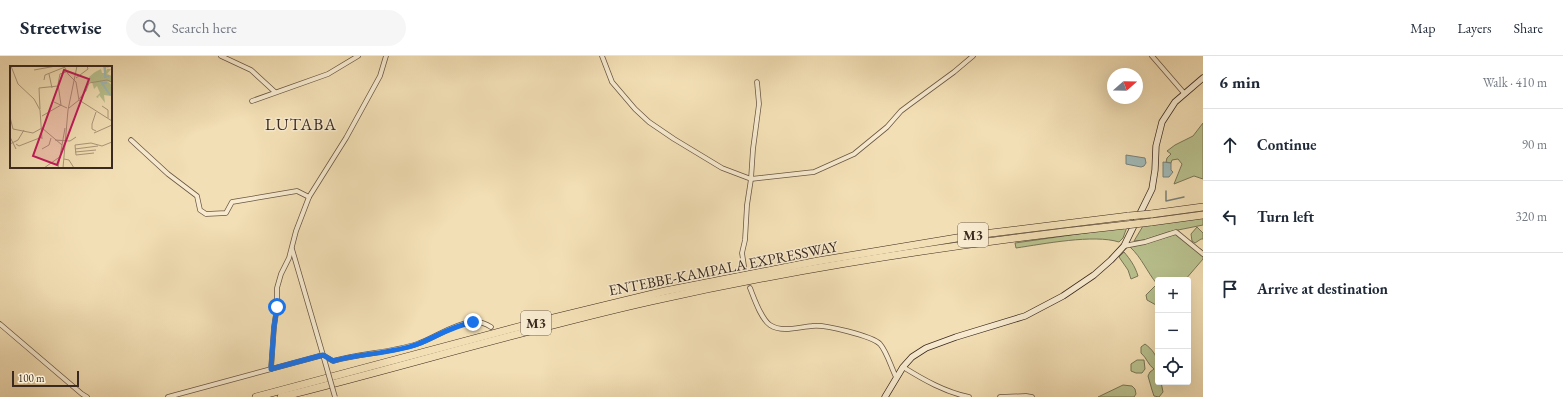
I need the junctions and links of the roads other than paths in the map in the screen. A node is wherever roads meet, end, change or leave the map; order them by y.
1 (221, 56) edge
2 (358, 56) edge
3 (386, 56) edge
4 (602, 56) edge
5 (973, 56) edge
6 (1152, 56) edge
7 (1203, 78) edge
8 (757, 82) dead end
9 (275, 92) junction
10 (1184, 93) junction
11 (252, 100) dead end
12 (131, 140) dead end
13 (751, 179) junction
14 (309, 197) junction
15 (1203, 207) edge
16 (1203, 215) edge
17 (1124, 246) junction
18 (292, 249) junction
19 (1203, 254) edge
20 (744, 266) tunnel mouth
21 (750, 288) tunnel mouth
22 (0, 324) edge
23 (491, 327) dead end
24 (323, 355) junction
25 (903, 366) junction
26 (271, 369) junction
27 (896, 377) junction
28 (87, 397) edge
29 (168, 397) edge
30 (256, 397) edge
31 (281, 397) edge
32 (335, 397) edge
33 (886, 397) edge
34 (969, 397) edge
35 (1000, 397) edge
36 (1032, 397) edge

1 - 9 street
2 - 9 street
3 - 14 street
4 - 13 street
5 - 13 street
6 - 10 street
7 - 10 main road
8 - 13 street
9 - 11 street
10 - 17 main road
12 - 14 street
13 - 20 street
14 - 18 street
15 - 30 highway, ENTEBBE-KAMPALA EXPRESSWAY / M3, bridge
16 - 31 highway, ENTEBBE-KAMPALA EXPRESSWAY / M3, bridge
17 - 19 street
17 - 25 main road
18 - 24 street
18 - 26 street
21 - 27 street
22 - 28 street
23 - 24 street
24 - 26 street
24 - 32 street, bridge
25 - 27 main road
25 - 34 street
26 - 29 street
27 - 33 main road
35 - 36 street

